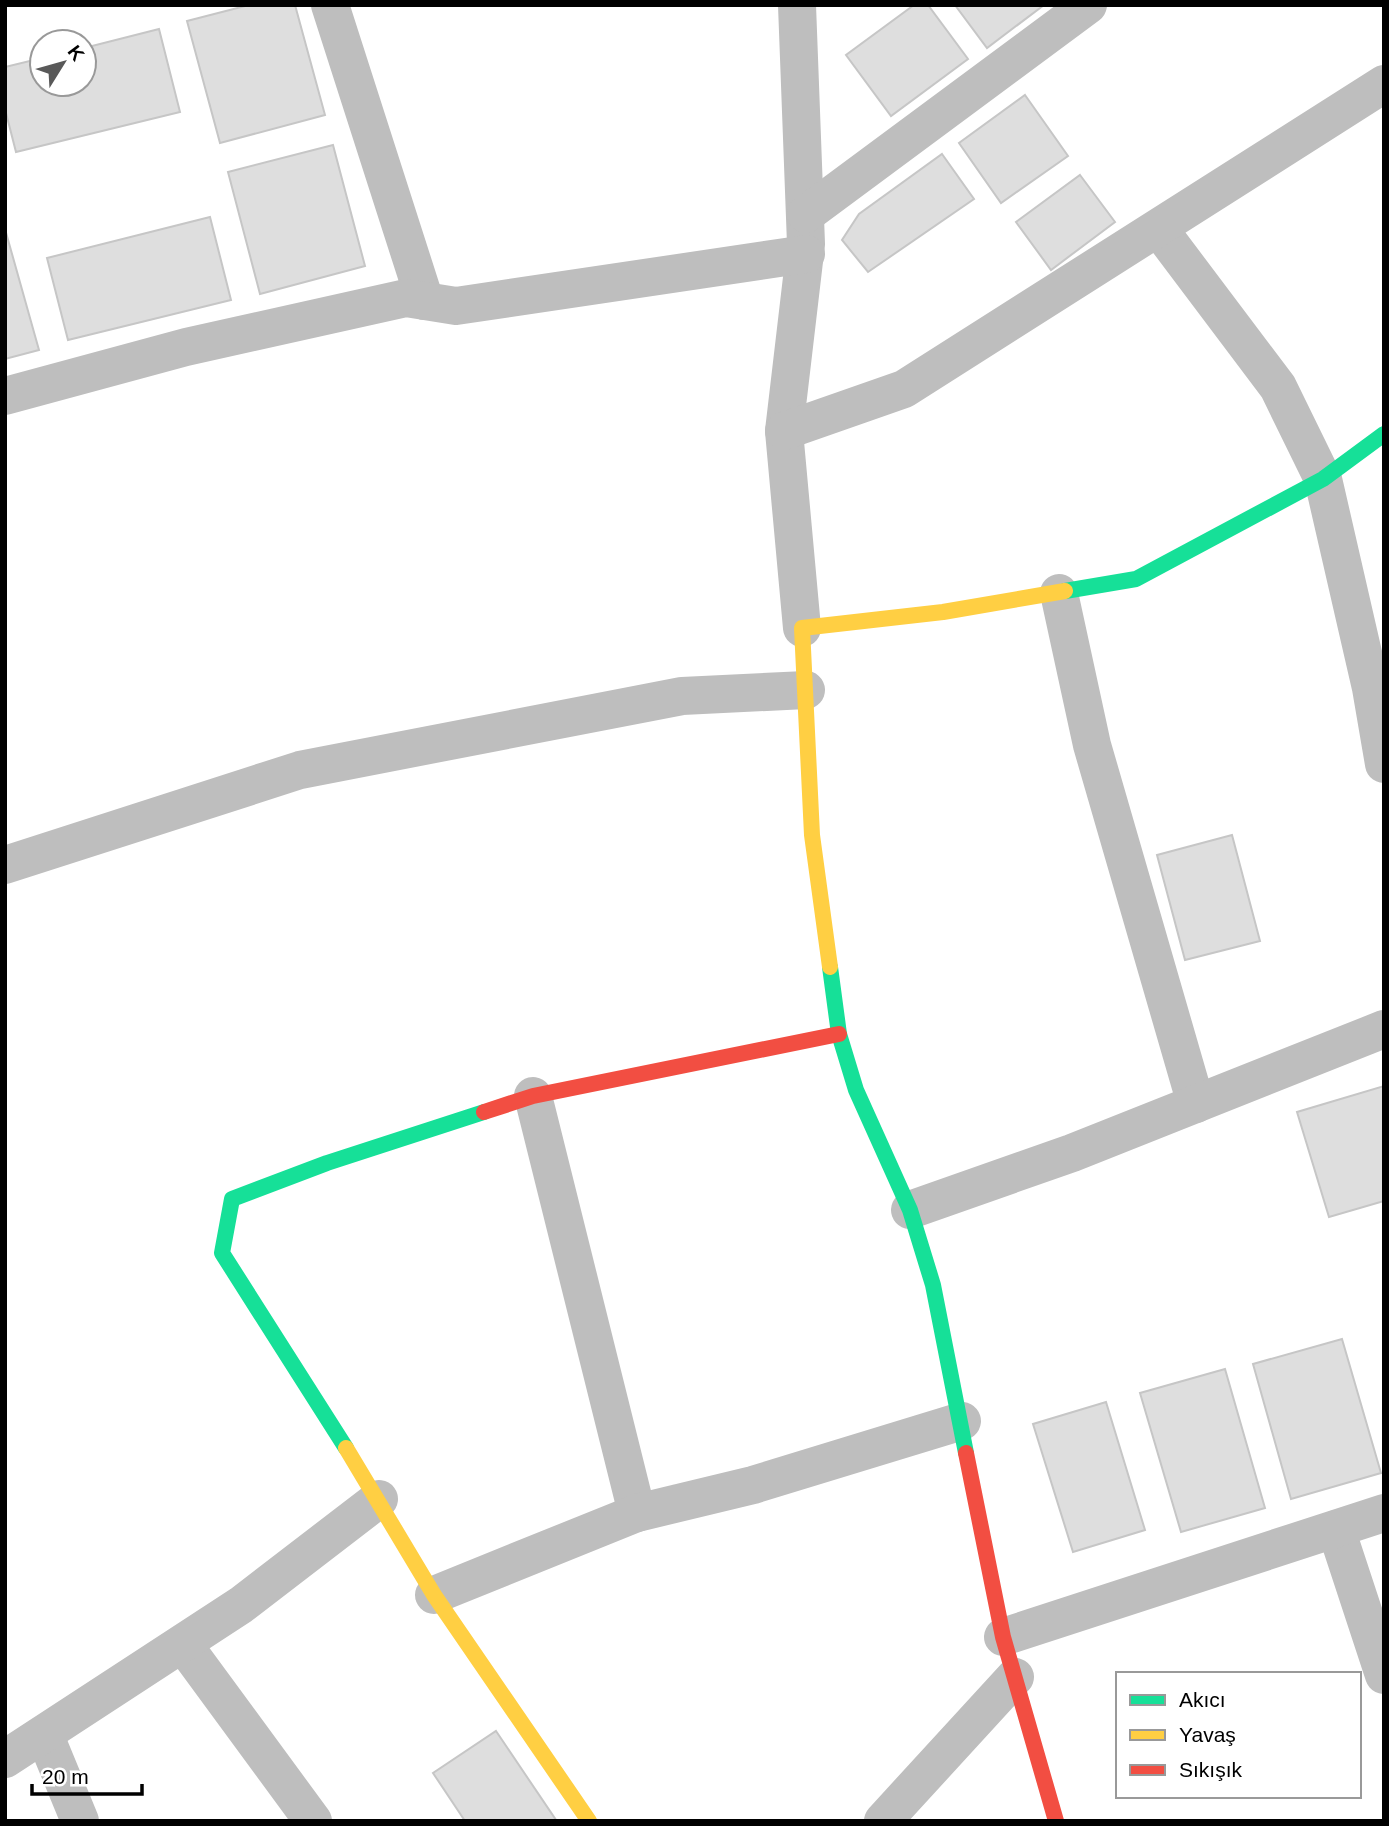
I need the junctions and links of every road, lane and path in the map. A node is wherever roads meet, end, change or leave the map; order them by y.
1 (330, 5) edge
2 (797, 5) edge
3 (1088, 5) edge
4 (1384, 84) edge
5 (806, 214) junction
6 (1159, 229) junction
7 (806, 254) junction
8 (425, 301) junction
9 (5, 396) edge
10 (783, 431) junction
11 (1384, 434) edge
12 (1323, 479) junction
13 (1059, 593) junction
14 (802, 628) junction
15 (806, 690) junction
16 (1384, 764) edge
17 (5, 865) edge
18 (1384, 1029) edge
19 (839, 1034) junction
20 (533, 1096) junction
21 (1196, 1104) junction
22 (910, 1210) junction
23 (962, 1421) junction
24 (379, 1499) junction
25 (637, 1513) junction
26 (1384, 1513) edge
27 (1336, 1529) junction
28 (434, 1595) junction
29 (1003, 1637) junction
30 (183, 1644) junction
31 (1384, 1675) edge
32 (1015, 1677) junction
33 (44, 1737) junction
34 (5, 1759) edge
35 (80, 1821) edge
36 (313, 1821) edge
37 (589, 1821) edge
38 (883, 1821) edge
39 (1056, 1821) edge

1 - 8 street
2 - 5 street
3 - 5 street
4 - 6 street
5 - 7 street
6 - 10 street
6 - 12 street
7 - 8 street
7 - 10 street
8 - 9 street
10 - 14 street
11 - 12 street
12 - 13 street
12 - 16 street
13 - 14 street
13 - 21 street
14 - 15 street
15 - 17 street
15 - 19 street
18 - 21 street
19 - 20 street
19 - 22 street
20 - 24 street
20 - 25 street
21 - 22 street
22 - 23 street
23 - 25 street
23 - 29 street
24 - 28 street
24 - 30 street
25 - 28 street
26 - 27 street
27 - 29 street
27 - 31 street
28 - 37 street
29 - 32 street
30 - 33 street
30 - 36 street
32 - 38 street
32 - 39 street
33 - 34 street
33 - 35 street

